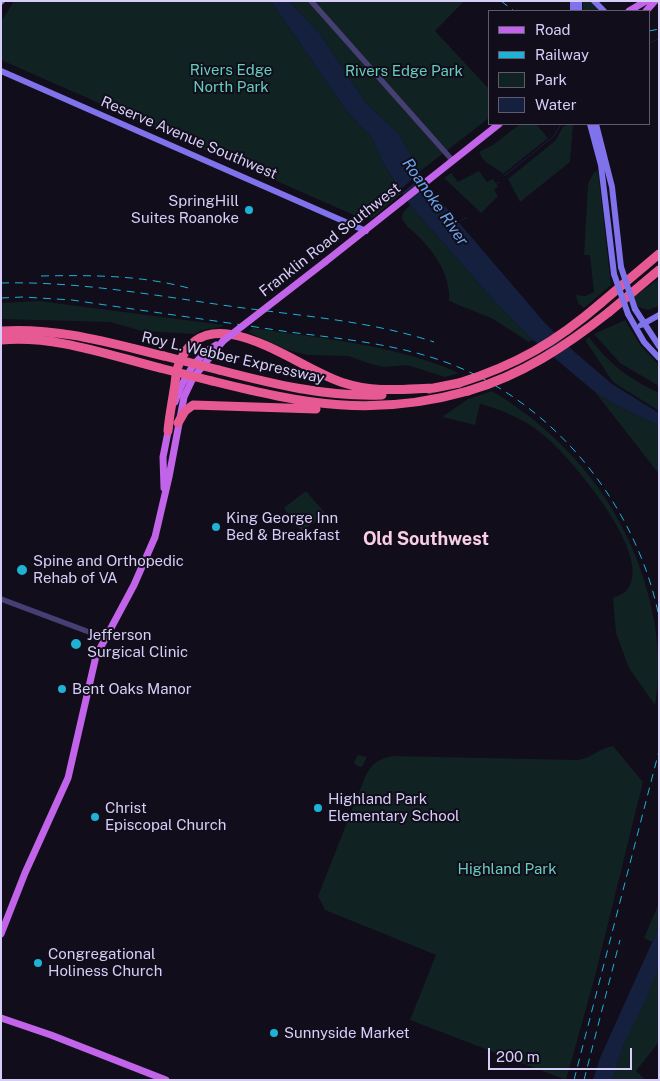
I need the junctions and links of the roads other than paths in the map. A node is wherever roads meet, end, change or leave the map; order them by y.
1 (311, 1) edge
2 (594, 1) edge
3 (646, 1) edge
4 (656, 1) edge
5 (603, 10) edge
6 (631, 10) edge
7 (647, 10) edge
8 (1, 71) edge
9 (498, 125) edge
10 (590, 125) edge
11 (596, 125) edge
12 (453, 161) junction
13 (366, 230) junction
14 (659, 254) edge
15 (659, 270) edge
16 (659, 315) edge
17 (643, 323) junction
18 (635, 328) junction
19 (1, 331) edge
20 (1, 340) edge
21 (223, 341) junction
22 (659, 346) edge
23 (659, 358) edge
24 (435, 388) junction
25 (378, 407) junction
26 (178, 423) junction
27 (168, 432) junction
28 (165, 493) junction
29 (1, 598) edge
30 (105, 638) junction
31 (1, 934) edge
32 (1, 1018) edge
33 (166, 1080) edge

1 - 12 street
2 - 5 main road
3 - 6 main road
4 - 7 main road
8 - 13 main road, Reserve Avenue Southwest
9 - 12 main road, Franklin Road Southwest
10 - 18 main road, bridge
11 - 17 main road, bridge
12 - 13 main road, Franklin Road Southwest
13 - 21 main road, Franklin Road Southwest, bridge
14 - 24 highway, Roy L. Webber Expressway, bridge
15 - 25 highway, Roy L. Webber Expressway, bridge
16 - 17 main road
17 - 18 main road
17 - 22 main road
18 - 23 main road
19 - 24 highway, Roy L. Webber Expressway, bridge
20 - 25 highway, Roy L. Webber Expressway, bridge
21 - 26 main road, Franklin Road Southwest
21 - 27 main road, Franklin Road Southwest
24 - 27 highway
25 - 26 highway
26 - 28 main road, Franklin Road Southwest
27 - 28 main road, Franklin Road Southwest
28 - 30 main road, Franklin Road Southwest
29 - 30 street
30 - 31 main road, Franklin Road Southwest
32 - 33 main road

